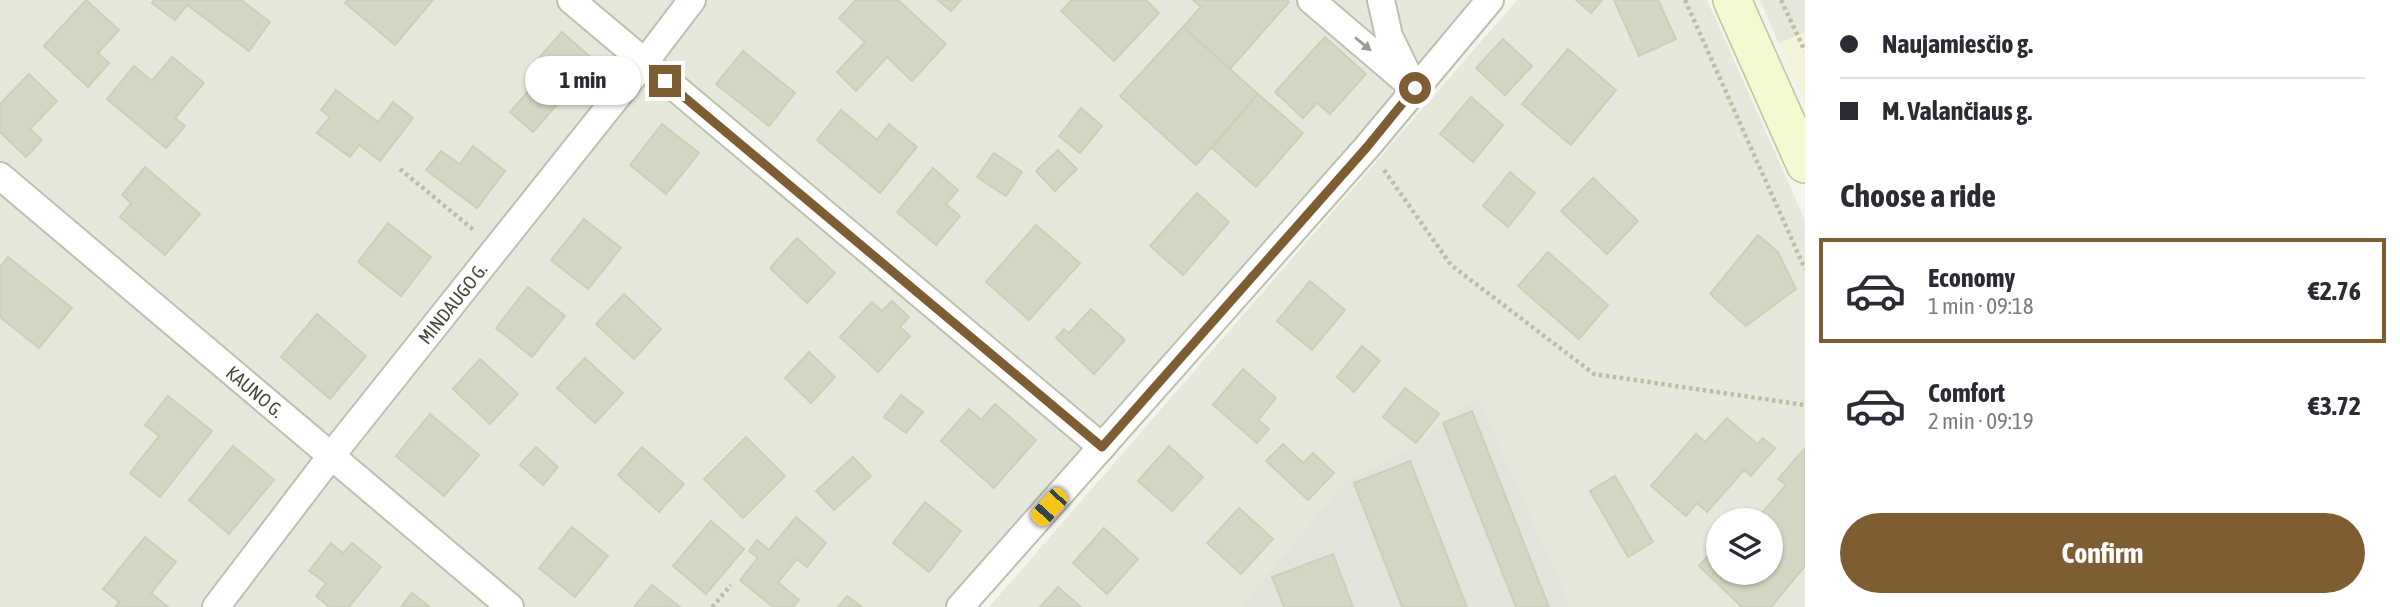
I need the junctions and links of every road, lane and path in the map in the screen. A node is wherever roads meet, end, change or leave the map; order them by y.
1 (571, 0) edge
2 (692, 0) edge
3 (1311, 0) edge
4 (1381, 0) edge
5 (1490, 0) edge
6 (1685, 0) edge
7 (1732, 0) edge
8 (1781, 0) edge
9 (1805, 51) edge
10 (644, 63) junction
11 (1415, 88) junction
12 (1367, 147) junction
13 (1805, 164) edge
14 (400, 169) dead end
15 (0, 176) edge
16 (496, 249) junction
17 (1805, 269) edge
18 (1805, 405) edge
19 (1102, 447) junction
20 (331, 456) junction
21 (731, 585) dead end
22 (216, 607) edge
23 (510, 607) edge
24 (712, 607) edge
25 (960, 607) edge

1 - 10 street
2 - 10 street, MINDAUGO G.
3 -> 11 street
4 - 11 street
5 - 11 street
6 - 17 path
7 - 13 main road
8 - 9 path
10 - 16 street, MINDAUGO G.
10 - 19 street
11 - 12 street
12 - 18 path
12 - 19 street
14 - 16 path
15 - 20 street, KAUNO G.
16 - 20 street, MINDAUGO G.
19 - 25 street
20 - 22 street, MINDAUGO G.
20 - 23 street, KAUNO G.
21 - 24 path

